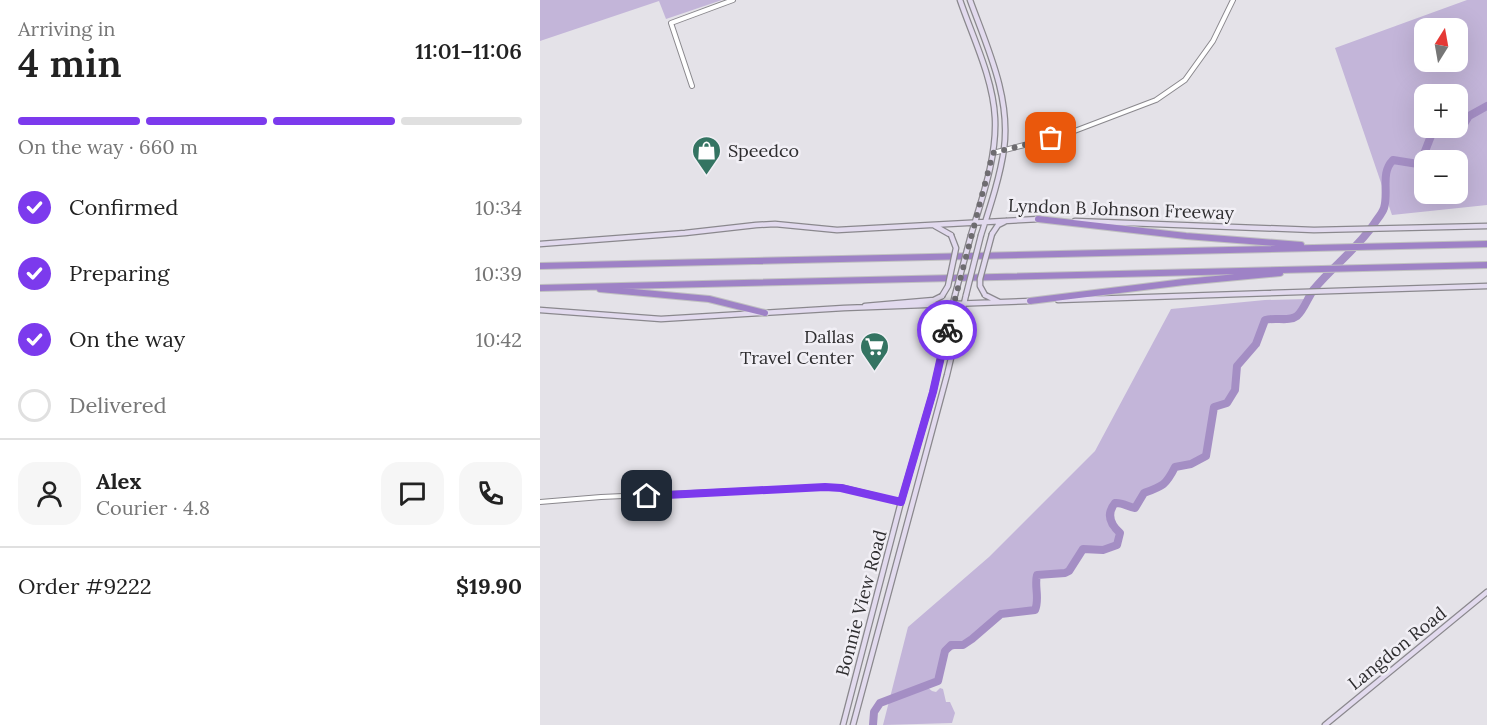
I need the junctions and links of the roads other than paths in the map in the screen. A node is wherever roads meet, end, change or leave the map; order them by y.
1 (733, 0) edge
2 (960, 0) edge
3 (970, 0) edge
4 (1233, 0) edge
5 (987, 78) junction
6 (998, 79) junction
7 (692, 86) dead end
8 (1004, 151) junction
9 (993, 153) junction
10 (1038, 219) junction
11 (1009, 220) junction
12 (986, 221) junction
13 (975, 222) junction
14 (933, 225) junction
15 (1487, 226) edge
16 (540, 244) edge
17 (1484, 244) edge
18 (1334, 248) junction
19 (1487, 265) edge
20 (540, 266) edge
21 (1316, 269) junction
22 (1487, 286) edge
23 (569, 287) junction
24 (540, 288) edge
25 (1030, 301) junction
26 (999, 303) junction
27 (963, 304) junction
28 (953, 305) junction
29 (844, 308) junction
30 (540, 310) edge
31 (765, 313) junction
32 (938, 372) junction
33 (948, 375) junction
34 (540, 502) edge
35 (901, 502) junction
36 (912, 505) junction
37 (1487, 592) edge
38 (843, 725) edge
39 (853, 725) edge
40 (1325, 725) edge

1 - 7 street
2 - 5 main road, Bonnie View Road
3 - 6 main road, Bonnie View Road
4 - 8 street
5 - 6 main road
5 - 9 main road, Bonnie View Road
6 - 8 main road, Bonnie View Road
8 - 9 street
8 - 12 main road, Bonnie View Road
9 - 13 main road, Bonnie View Road
10 - 11 main road, Lyndon B Johnson Freeway
10 - 15 main road, Lyndon B Johnson Freeway
10 - 18 highway
11 - 12 main road, Lyndon B Johnson Freeway
11 - 26 main road, bridge
12 - 13 main road, Lyndon B Johnson Freeway
12 - 27 main road, Bonnie View Road, bridge
13 - 14 main road, Lyndon B Johnson Freeway
13 - 28 main road, Bonnie View Road, bridge
14 - 16 main road, Lyndon B Johnson Freeway
14 - 29 main road, bridge
17 - 18 highway, Lyndon B Johnson Freeway
18 - 20 highway, Lyndon B Johnson Freeway
19 - 21 highway
21 - 23 highway
21 - 25 highway
22 - 25 main road
23 - 24 highway
23 - 31 highway
25 - 26 main road
26 - 27 main road
27 - 28 main road
27 - 33 main road, Bonnie View Road
28 - 29 main road
28 - 32 main road, Bonnie View Road
29 - 31 main road
30 - 31 main road
32 - 33 main road
32 - 35 main road, Bonnie View Road
33 - 36 main road, Bonnie View Road
34 - 35 street
35 - 36 main road
35 - 38 main road, Bonnie View Road
36 - 39 main road, Bonnie View Road
37 - 40 main road, Langdon Road

